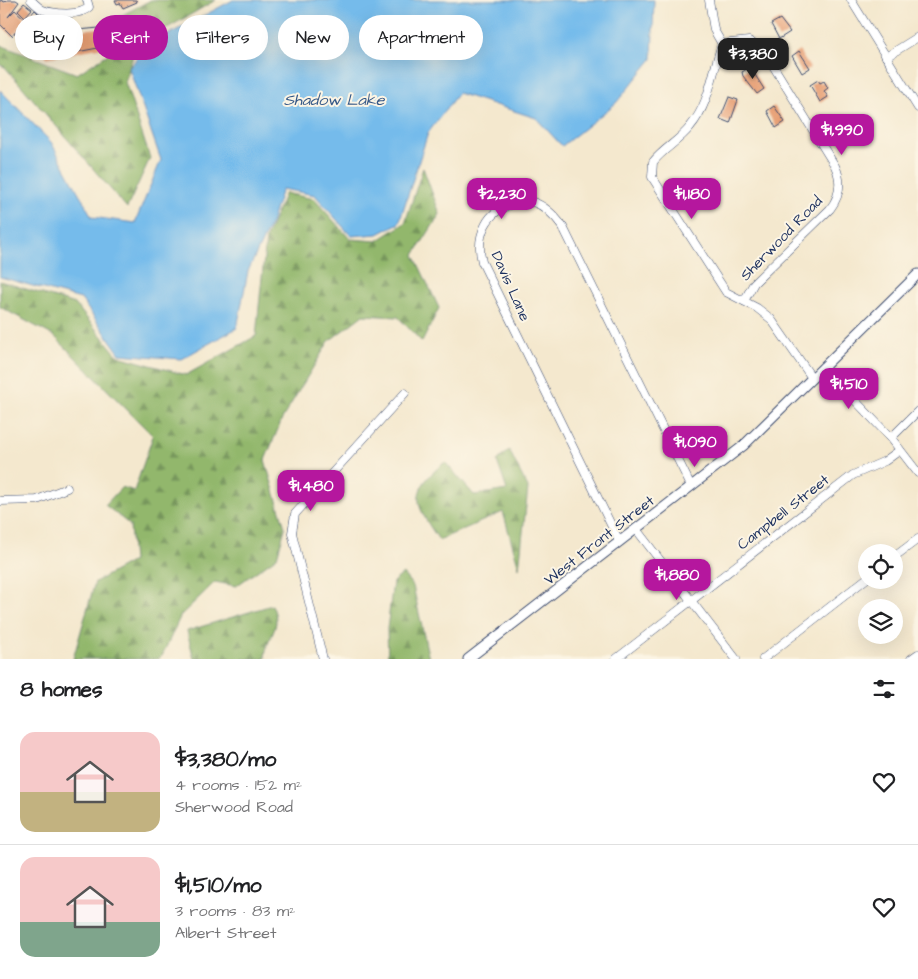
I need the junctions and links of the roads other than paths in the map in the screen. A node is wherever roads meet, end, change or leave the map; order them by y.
1 (88, 0) edge
2 (709, 0) edge
3 (851, 0) edge
4 (33, 1) edge
5 (918, 37) edge
6 (722, 44) junction
7 (886, 57) junction
8 (918, 108) edge
9 (918, 274) edge
10 (744, 301) junction
11 (824, 367) junction
12 (812, 378) junction
13 (405, 393) dead end
14 (918, 411) edge
15 (891, 438) junction
16 (900, 450) junction
17 (918, 473) edge
18 (691, 486) junction
19 (67, 488) dead end
20 (0, 502) edge
21 (636, 529) junction
22 (918, 539) edge
23 (620, 541) junction
24 (903, 551) edge
25 (858, 585) edge
26 (692, 601) junction
27 (918, 654) edge
28 (323, 659) edge
29 (468, 659) edge
30 (616, 659) edge
31 (736, 659) edge
32 (763, 659) edge
33 (911, 659) edge

1 - 4 street
2 - 6 street
3 - 7 street
5 - 7 street
6 - 10 street
6 - 10 street, Sherwood Road
7 - 8 street
9 - 11 street, West Front Street
10 - 12 street
11 - 12 street, West Front Street
11 - 15 street
12 - 18 street, West Front Street
13 - 28 street
14 - 15 street
15 - 16 street
16 - 17 street
16 - 26 street, Campbell Street
18 - 21 street, West Front Street
18 - 23 street, Davis Lane
19 - 20 street
21 - 23 street, West Front Street
21 - 26 street
22 - 24 street
23 - 29 street, West Front Street
25 - 32 street
26 - 30 street, Campbell Street
26 - 31 street
27 - 33 street

